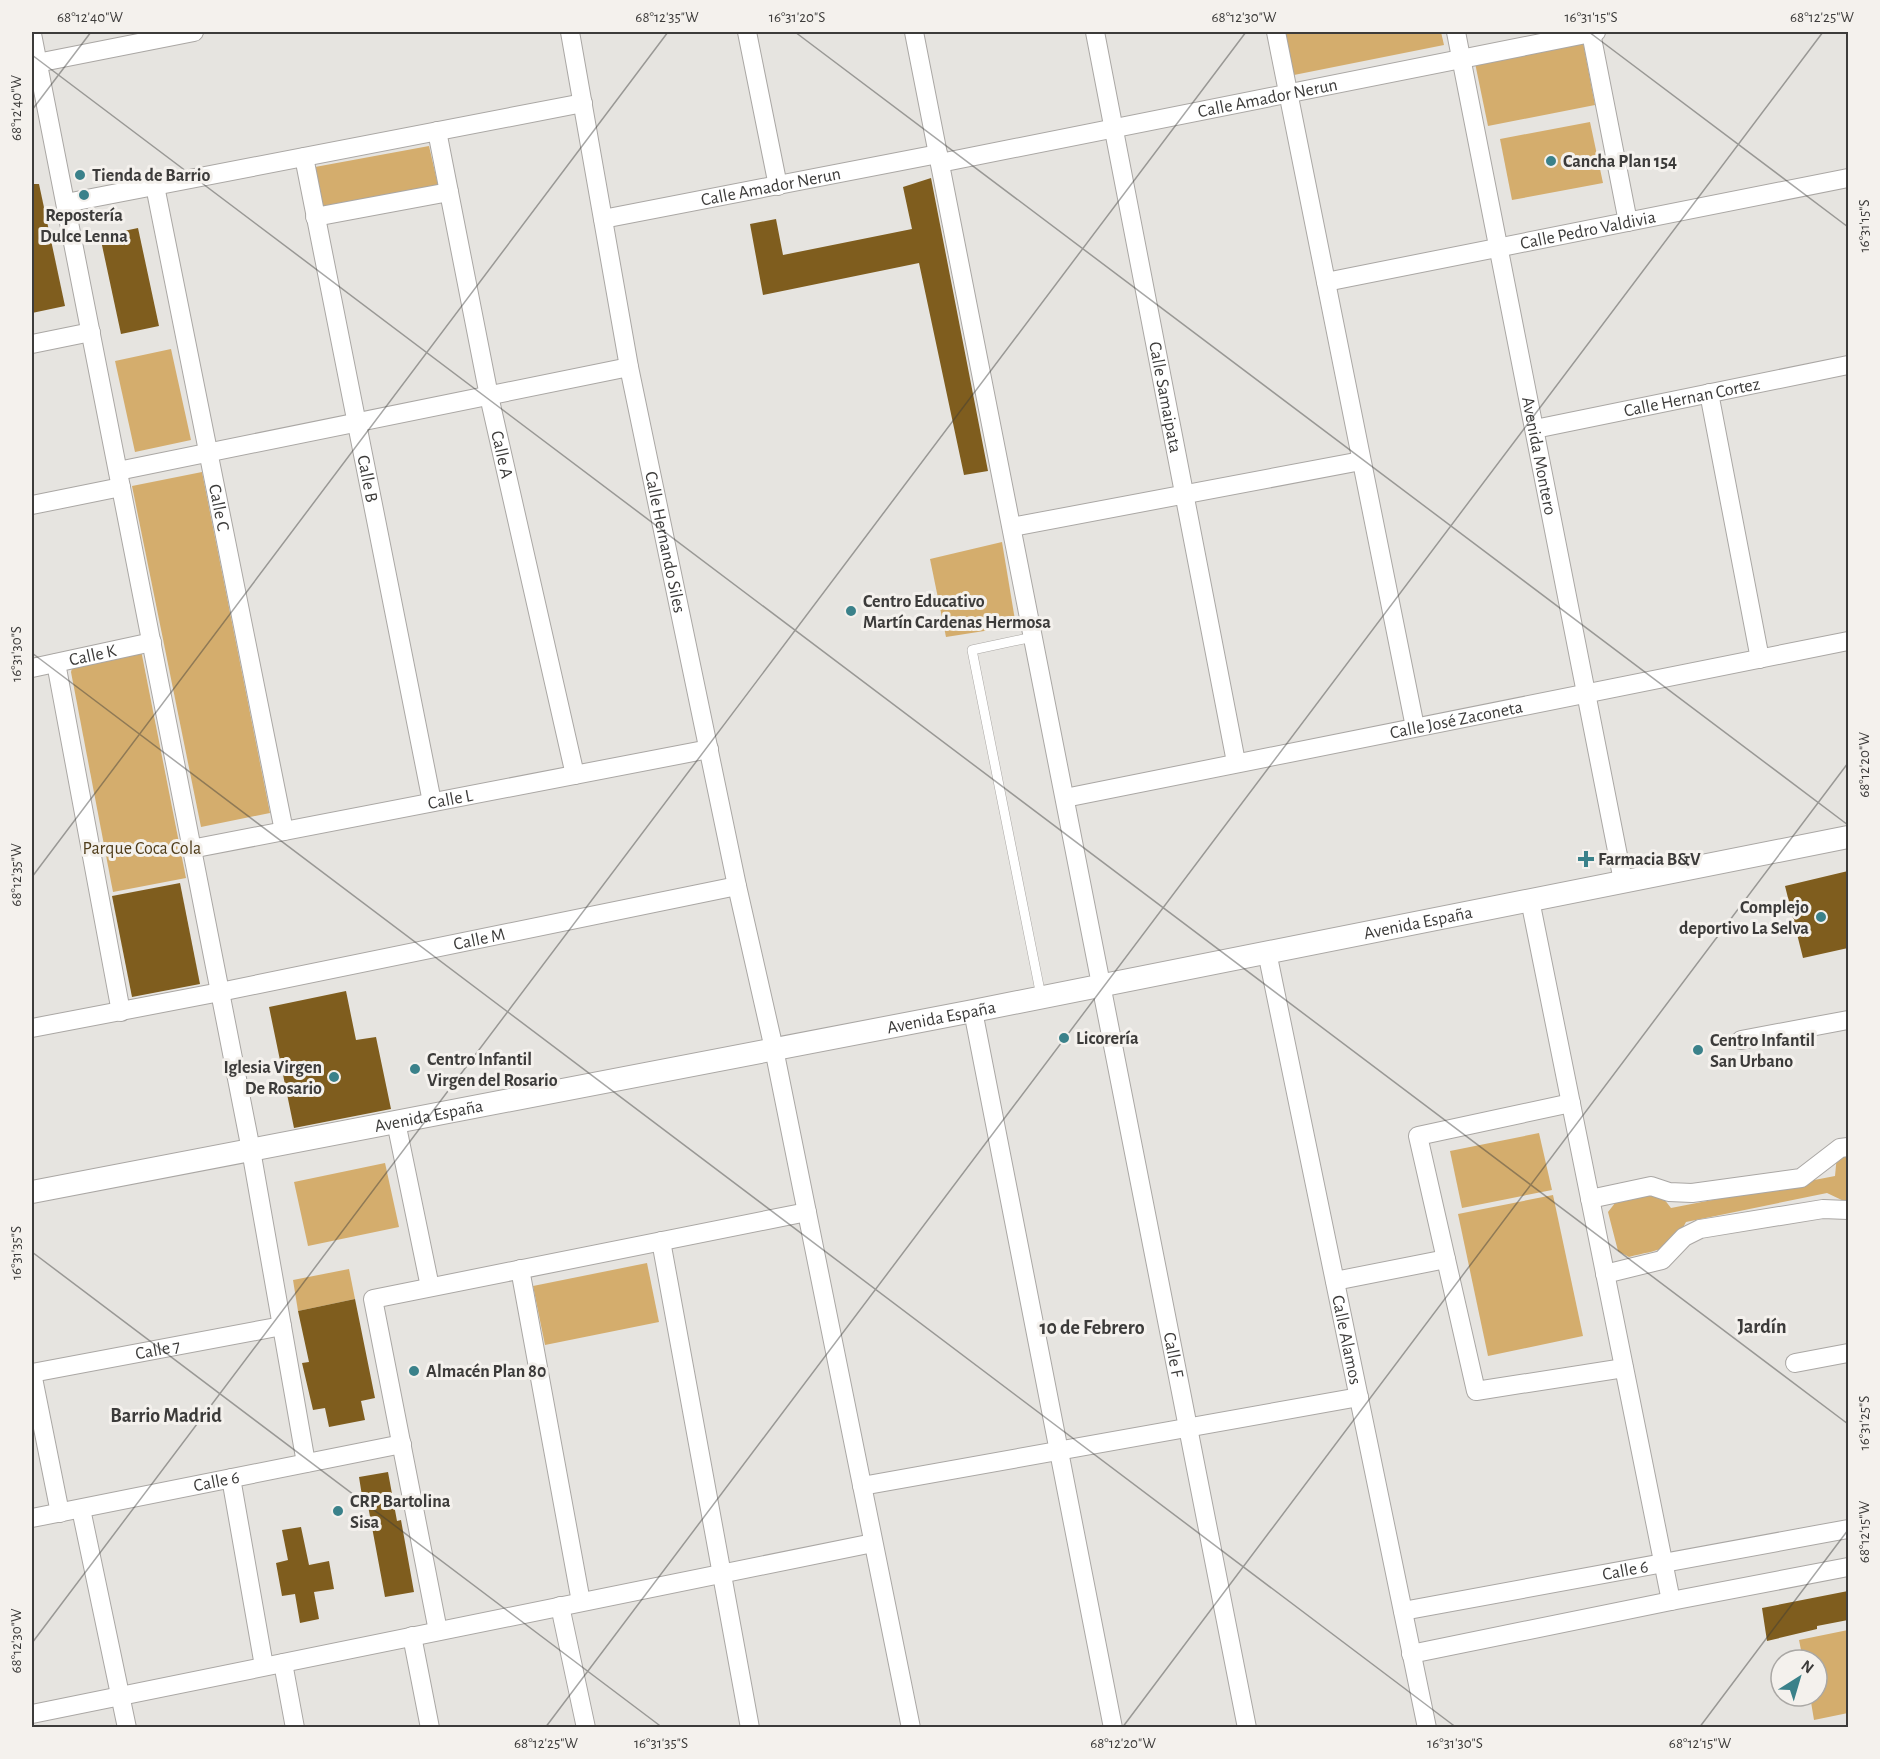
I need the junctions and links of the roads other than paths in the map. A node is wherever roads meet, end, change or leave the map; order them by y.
1 (194, 32) edge
2 (570, 32) edge
3 (747, 32) edge
4 (914, 32) edge
5 (1095, 32) edge
6 (1276, 32) edge
7 (1456, 32) edge
8 (1593, 32) edge
9 (32, 34) edge
10 (1461, 58) junction
11 (35, 63) edge
12 (1288, 93) junction
13 (583, 103) junction
14 (1114, 128) junction
15 (437, 131) junction
16 (304, 157) junction
17 (939, 158) junction
18 (1848, 178) edge
19 (155, 186) junction
20 (778, 186) junction
21 (449, 192) junction
22 (66, 203) junction
23 (315, 217) junction
24 (603, 219) junction
25 (1628, 222) junction
26 (1499, 249) junction
27 (1326, 282) junction
28 (91, 332) junction
29 (32, 344) edge
30 (1848, 365) edge
31 (629, 367) junction
32 (1709, 393) junction
33 (489, 396) junction
34 (356, 423) junction
35 (1535, 429) junction
36 (208, 453) junction
37 (1361, 460) junction
38 (119, 479) junction
39 (1185, 494) junction
40 (32, 504) edge
41 (1012, 527) junction
42 (1033, 637) junction
43 (1848, 641) edge
44 (152, 642) junction
45 (1760, 659) junction
46 (56, 663) junction
47 (32, 668) edge
48 (1586, 693) junction
49 (1415, 727) junction
50 (709, 749) junction
51 (1236, 762) junction
52 (575, 775) junction
53 (1065, 798) junction
54 (432, 802) junction
55 (284, 831) junction
56 (1848, 837) edge
57 (191, 849) junction
58 (1623, 881) junction
59 (737, 886) junction
60 (1530, 900) junction
61 (1267, 952) junction
62 (1101, 984) junction
63 (220, 992) junction
64 (1041, 996) junction
65 (974, 1011) junction
66 (121, 1012) junction
67 (1848, 1020) edge
68 (32, 1028) edge
69 (1740, 1040) dead end
70 (774, 1049) junction
71 (1571, 1103) junction
72 (396, 1122) junction
73 (1848, 1147) edge
74 (251, 1149) junction
75 (32, 1192) edge
76 (1590, 1199) junction
77 (1848, 1210) edge
78 (807, 1212) junction
79 (661, 1241) junction
80 (1446, 1259) junction
81 (520, 1269) junction
82 (1605, 1274) junction
83 (1335, 1281) junction
84 (430, 1287) junction
85 (282, 1326) junction
86 (1848, 1353) edge
87 (1795, 1364) dead end
88 (1624, 1368) junction
89 (32, 1373) edge
90 (1359, 1396) junction
91 (1188, 1428) junction
92 (402, 1444) junction
93 (1059, 1451) junction
94 (306, 1463) junction
95 (231, 1478) junction
96 (862, 1486) junction
97 (81, 1509) junction
98 (60, 1513) junction
99 (32, 1518) edge
100 (1848, 1529) edge
101 (873, 1543) junction
102 (1664, 1562) junction
103 (1848, 1567) edge
104 (722, 1574) junction
105 (1671, 1601) junction
106 (581, 1602) junction
107 (560, 1606) junction
108 (1403, 1611) junction
109 (438, 1631) junction
110 (412, 1636) junction
111 (1412, 1654) junction
112 (273, 1665) junction
113 (120, 1695) junction
114 (32, 1714) edge
115 (127, 1728) edge
116 (295, 1728) edge
117 (430, 1728) edge
118 (586, 1728) edge
119 (750, 1728) edge
120 (911, 1728) edge
121 (1113, 1728) edge
122 (1247, 1728) edge
123 (1427, 1728) edge

1 - 11 street
2 - 13 street, Calle Hernando Siles
3 - 20 street
4 - 17 street, Calle F
5 - 14 street, Calle Samaipata
6 - 12 street
7 - 10 street, Avenida Montero
8 - 10 street, Calle Amador Nerun
8 - 25 street
9 - 11 street
10 - 12 street, Calle Amador Nerun
10 - 26 street, Avenida Montero
11 - 22 street
12 - 14 street, Calle Amador Nerun
12 - 27 street
13 - 15 street
13 - 24 street, Calle Hernando Siles
14 - 17 street, Calle Amador Nerun
14 - 39 street, Calle Samaipata
15 - 16 street
15 - 21 street, Calle A
16 - 19 street
16 - 23 street, Calle B
17 - 20 street, Calle Amador Nerun
17 - 41 street, Calle F
18 - 25 street, Calle Pedro Valdivia
19 - 22 street
19 - 36 street, Calle C
20 - 24 street, Calle Amador Nerun
21 - 23 street
21 - 33 street, Calle A
22 - 28 street
23 - 34 street, Calle B
24 - 31 street, Calle Hernando Siles
25 - 26 street, Calle Pedro Valdivia
26 - 27 street, Calle Pedro Valdivia
26 - 35 street, Avenida Montero
27 - 37 street
28 - 29 street
28 - 38 street
30 - 32 street, Calle Hernan Cortez
31 - 33 street
31 - 50 street, Calle Hernando Siles
32 - 35 street, Calle Hernan Cortez
32 - 45 street
33 - 34 street
33 - 52 street, Calle A
34 - 36 street
34 - 54 street, Calle B
35 - 48 street, Avenida Montero
36 - 38 street
36 - 55 street, Calle C
37 - 39 street
37 - 49 street
38 - 40 street
38 - 44 street
39 - 41 street
39 - 51 street, Calle Samaipata
41 - 42 street, Calle F
42 - 53 street, Calle F
42 - 64 lane
43 - 45 street, Calle José Zaconeta
44 - 46 street, Calle K
44 - 57 street
45 - 48 street, Calle José Zaconeta
46 - 47 street, Calle K
46 - 66 street
48 - 49 street, Calle José Zaconeta
48 - 58 street, Avenida Montero
49 - 51 street, Calle José Zaconeta
50 - 52 street, Calle L
50 - 59 street, Calle Hernando Siles
51 - 53 street, Calle José Zaconeta
52 - 54 street, Calle L
53 - 62 street, Calle F
54 - 55 street, Calle L
55 - 57 street, Calle L
56 - 58 street, Avenida España
57 - 63 street
58 - 60 street, Avenida España
59 - 63 street, Calle M
59 - 70 street, Calle Hernando Siles
60 - 61 street, Avenida España
60 - 71 street
61 - 62 street, Avenida España
61 - 83 street, Calle Alamos
62 - 64 street, Avenida España
62 - 91 street, Calle F
63 - 66 street, Calle M
63 - 74 street
64 - 65 street, Avenida España
65 - 70 street, Avenida España
65 - 93 street
66 - 68 street, Calle M
67 - 69 street
70 - 72 street, Avenida España
70 - 78 street, Calle Hernando Siles
71 - 76 street
71 - 80 street
72 - 74 street, Avenida España
72 - 84 street
73 - 76 street
74 - 75 street, Avenida España
74 - 85 street
76 - 82 street
77 - 82 street
78 - 79 street
78 - 96 street, Calle Hernando Siles
79 - 81 street
79 - 104 street
80 - 83 street
80 - 88 street
81 - 84 street
81 - 106 street
82 - 88 street
83 - 90 street, Calle Alamos
84 - 92 street
85 - 89 street, Calle 7
85 - 94 street
86 - 87 street
88 - 102 street
89 - 98 street
90 - 91 street
90 - 108 street, Calle Alamos
91 - 93 street
91 - 122 street, Calle F
92 - 94 street, Calle 6
92 - 109 street
93 - 96 street
93 - 121 street
94 - 95 street, Calle 6
95 - 97 street, Calle 6
95 - 112 street
96 - 101 street, Calle Hernando Siles
97 - 98 street, Calle 6
97 - 113 street
98 - 99 street, Calle 6
100 - 102 street, Calle 6
101 - 104 street
101 - 120 street, Calle Hernando Siles
102 - 105 street
102 - 108 street, Calle 6
103 - 105 street
104 - 106 street
104 - 119 street
105 - 111 street
106 - 107 street
107 - 109 street
107 - 118 street
108 - 111 street, Calle Alamos
109 - 110 street
110 - 112 street
110 - 117 street
111 - 123 street, Calle Alamos
112 - 113 street
112 - 116 street
113 - 114 street
113 - 115 street

